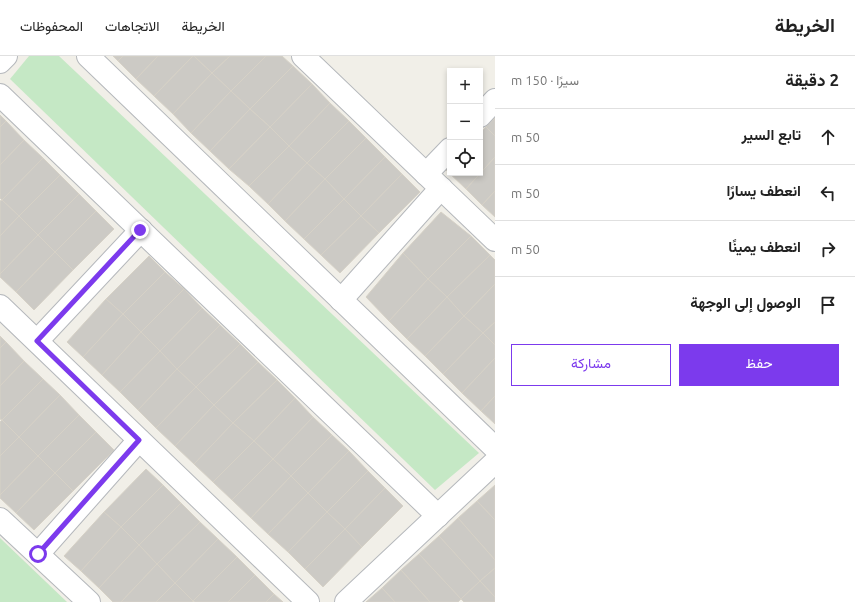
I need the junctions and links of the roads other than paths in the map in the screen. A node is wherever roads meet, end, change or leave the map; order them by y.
1 (6, 56) edge
2 (88, 56) edge
3 (303, 56) edge
4 (0, 62) edge
5 (0, 95) edge
6 (495, 100) edge
7 (483, 113) edge
8 (447, 155) edge
9 (434, 181) junction
10 (140, 230) junction
11 (495, 240) edge
12 (341, 300) junction
13 (0, 306) edge
14 (37, 341) junction
15 (139, 440) junction
16 (495, 448) edge
17 (495, 462) edge
18 (438, 516) junction
19 (0, 519) edge
20 (38, 554) junction
21 (89, 602) edge
22 (308, 602) edge
23 (346, 602) edge

1 - 4 street
2 - 12 street
3 - 9 street
5 - 10 street
6 - 7 street
8 - 9 street
9 - 11 street
9 - 12 street
10 - 14 street
10 - 18 street
12 - 16 street
13 - 14 street
14 - 15 street
15 - 20 street
15 - 22 street
17 - 18 street
18 - 23 street
19 - 20 street
20 - 21 street

